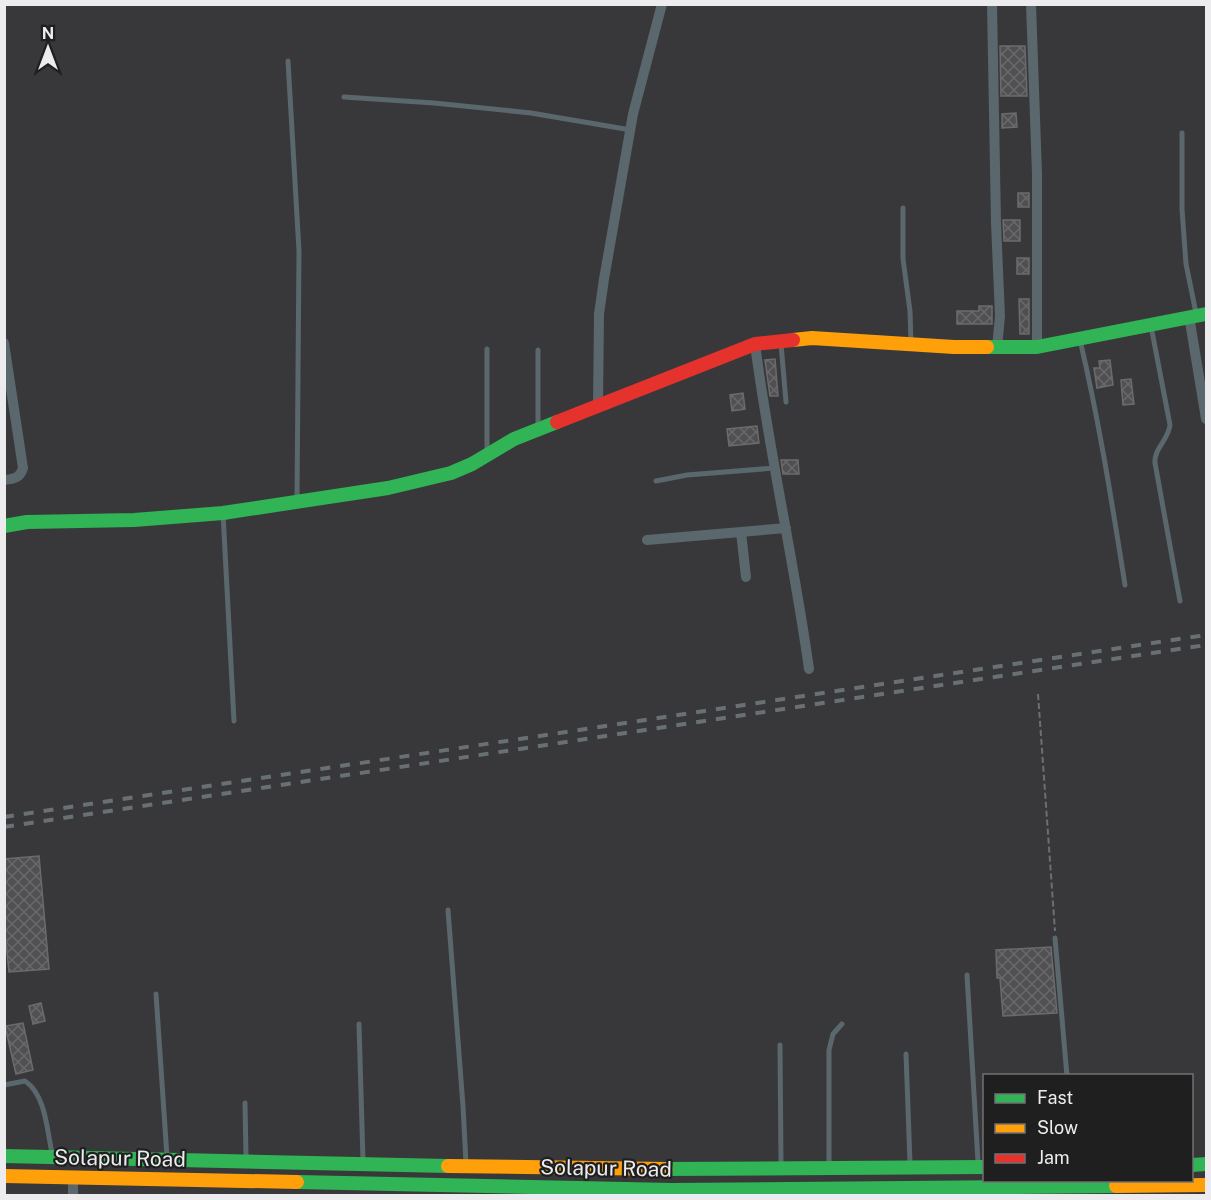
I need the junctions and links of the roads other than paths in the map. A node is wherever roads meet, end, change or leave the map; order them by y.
1 (662, 4) edge
2 (993, 4) edge
3 (1031, 4) edge
4 (288, 61) dead end
5 (344, 97) dead end
6 (631, 130) junction
7 (1182, 133) dead end
8 (903, 208) dead end
9 (1197, 315) edge
10 (1150, 323) junction
11 (1079, 338) junction
12 (781, 340) junction
13 (4, 343) edge
14 (755, 344) junction
15 (911, 345) junction
16 (1037, 346) junction
17 (997, 348) junction
18 (487, 349) dead end
19 (538, 350) dead end
20 (786, 402) dead end
21 (598, 405) junction
22 (1206, 419) edge
23 (538, 429) junction
24 (487, 454) junction
25 (775, 468) junction
26 (4, 480) edge
27 (656, 481) dead end
28 (297, 503) junction
29 (223, 513) junction
30 (4, 526) edge
31 (786, 528) junction
32 (741, 532) junction
33 (647, 540) dead end
34 (746, 577) dead end
35 (1125, 585) dead end
36 (1180, 601) dead end
37 (809, 669) dead end
38 (234, 721) dead end
39 (448, 910) dead end
40 (1055, 938) road end
41 (967, 975) dead end
42 (156, 994) dead end
43 (359, 1024) dead end
44 (842, 1024) dead end
45 (780, 1045) dead end
46 (906, 1054) dead end
47 (1067, 1074) edge
48 (4, 1085) edge
49 (245, 1103) dead end
50 (4, 1156) edge
51 (52, 1157) junction
52 (167, 1160) junction
53 (246, 1161) junction
54 (363, 1164) junction
55 (466, 1166) junction
56 (982, 1167) edge
57 (781, 1168) junction
58 (829, 1168) junction
59 (911, 1168) junction
60 (4, 1176) edge
61 (73, 1178) junction
62 (1206, 1185) edge
63 (1107, 1190) edge
64 (470, 1191) edge
65 (670, 1192) edge
66 (73, 1196) edge

1 - 6 street
2 - 17 street
3 - 16 street
4 - 28 lane
5 - 6 lane
6 - 21 street
7 - 9 lane
8 - 15 lane
9 - 10 main road
9 - 22 street
10 - 11 main road
10 - 36 lane
11 - 16 main road
11 - 35 lane
12 - 14 main road
12 - 15 main road
12 - 20 lane
13 - 26 street
14 - 21 main road
14 - 25 street
15 - 17 main road
16 - 17 main road
18 - 24 lane
19 - 23 lane
21 - 23 main road
23 - 24 main road
24 - 28 main road
25 - 27 lane
25 - 31 street
28 - 29 main road
29 - 30 main road
29 - 38 lane
31 - 32 street
31 - 37 street
32 - 33 street
32 - 34 street
39 - 55 lane
40 - 47 lane
41 - 56 lane
42 - 52 lane
43 - 54 lane
44 - 58 lane
45 - 57 lane
46 - 59 lane
48 - 51 lane
49 - 53 lane
50 - 51 main road, Solapur Road
51 - 52 main road, Solapur Road
52 - 53 main road, Solapur Road
53 - 54 main road, Solapur Road
54 - 55 main road, Solapur Road
55 - 57 main road, Solapur Road
56 - 59 main road, Solapur Road
57 - 58 main road, Solapur Road
58 - 59 main road, Solapur Road
60 - 61 main road, Solapur Road
61 - 64 main road, Solapur Road
61 - 66 street
62 - 63 main road, Solapur Road
63 - 65 main road, Solapur Road
64 - 65 main road, Solapur Road

